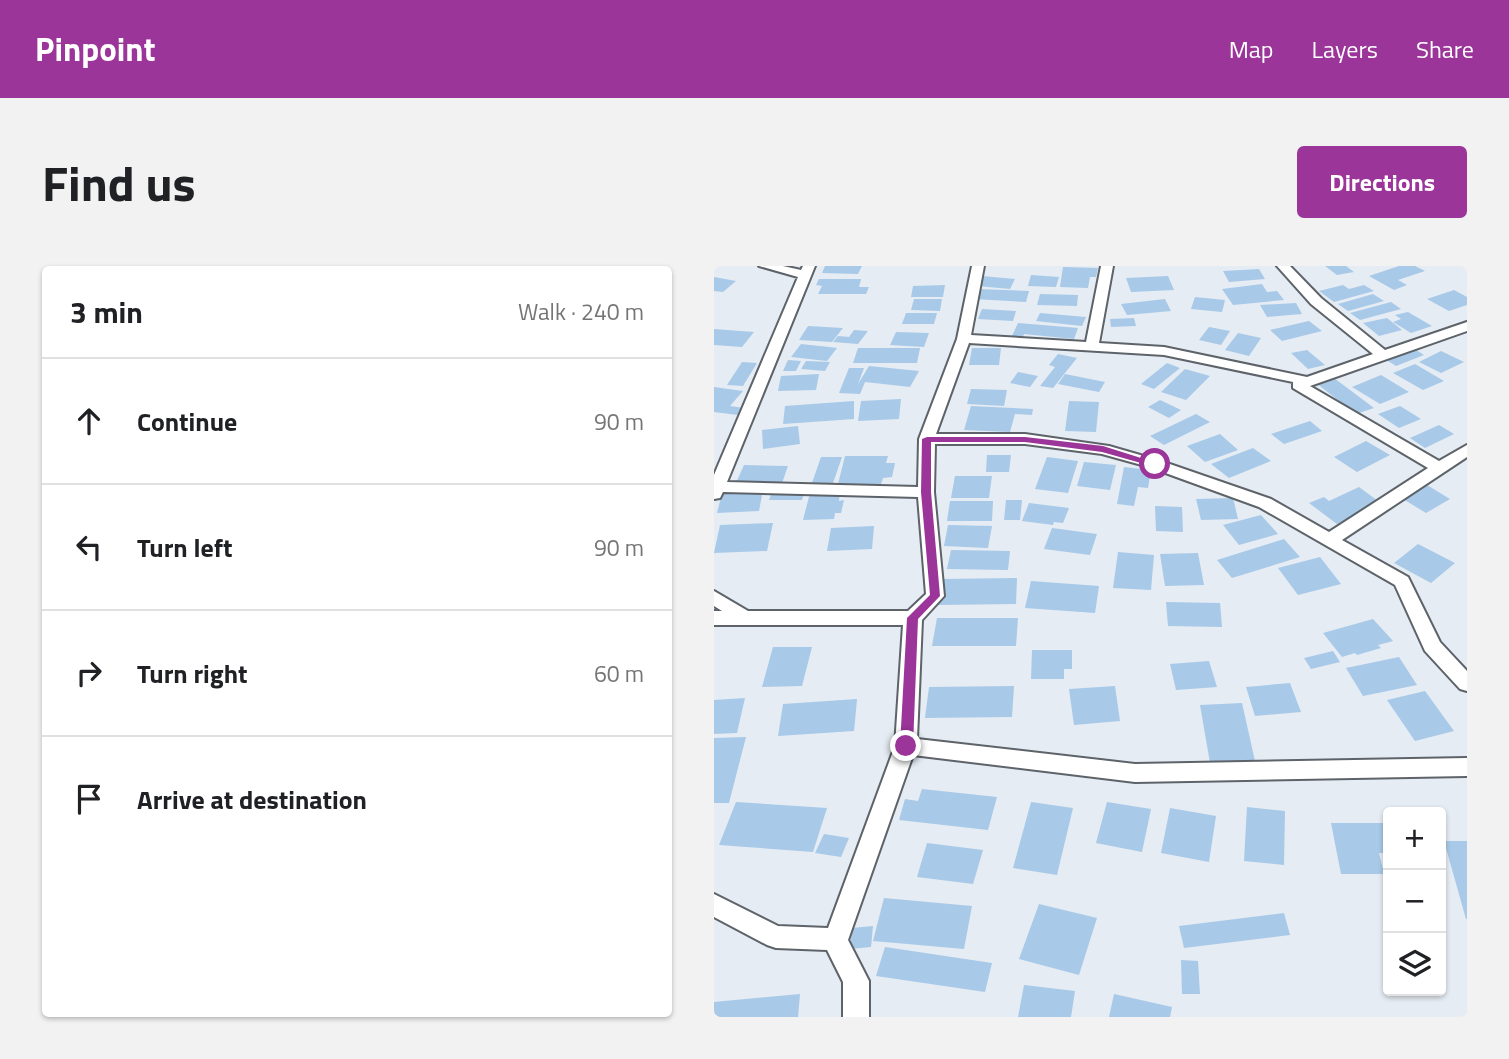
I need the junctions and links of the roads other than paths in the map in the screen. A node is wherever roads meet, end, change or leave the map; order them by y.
1 (765, 266) edge
2 (978, 266) edge
3 (1107, 266) edge
4 (1283, 266) edge
5 (806, 270) edge
6 (1467, 326) edge
7 (964, 339) junction
8 (1091, 345) junction
9 (1382, 355) junction
10 (1297, 385) junction
11 (927, 439) junction
12 (1467, 450) edge
13 (1439, 468) junction
14 (715, 489) edge
15 (926, 492) junction
16 (1331, 538) junction
17 (714, 597) edge
18 (714, 618) edge
19 (744, 618) junction
20 (913, 618) junction
21 (1467, 684) edge
22 (906, 746) junction
23 (1467, 767) edge
24 (714, 905) edge
25 (835, 941) junction
26 (856, 1017) edge

1 - 5 street
2 - 7 street
3 - 8 street
4 - 9 street
5 - 14 street
6 - 9 street
7 - 8 street
7 - 11 street
8 - 10 street
9 - 10 street
10 - 13 street
11 - 15 street
11 - 16 street
12 - 13 street
13 - 16 street
14 - 15 street
15 - 20 street
16 - 21 street
17 - 19 street
18 - 19 street
19 - 20 street
20 - 22 street
22 - 23 street
22 - 25 street
24 - 25 street
25 - 26 street

